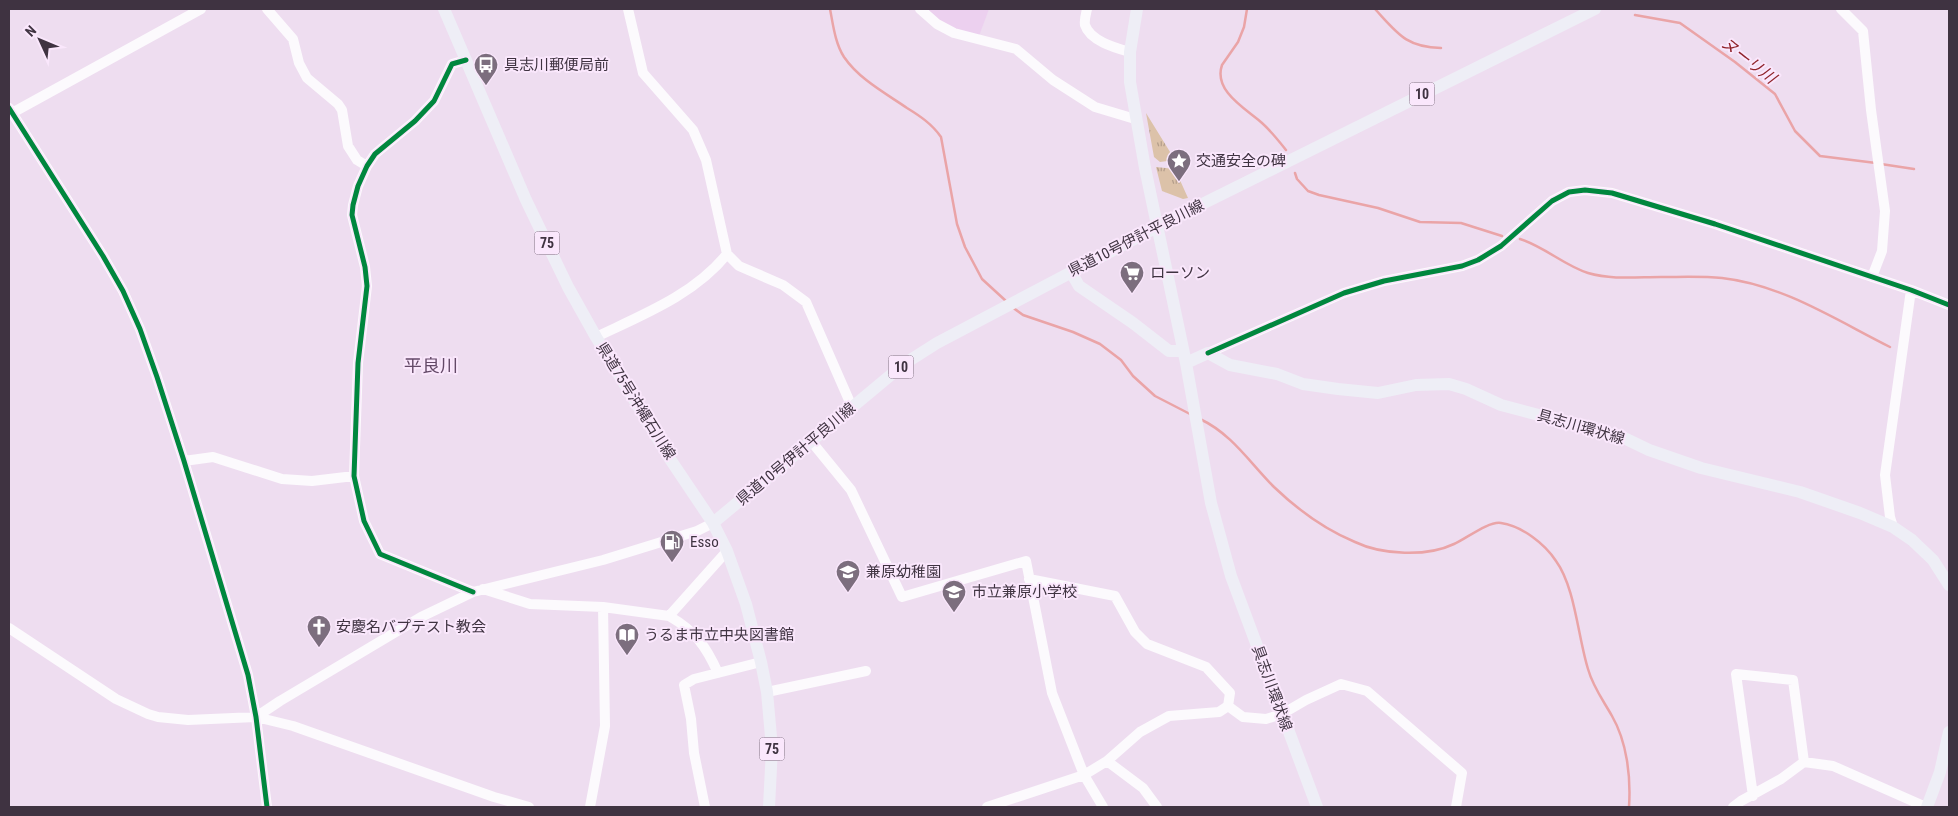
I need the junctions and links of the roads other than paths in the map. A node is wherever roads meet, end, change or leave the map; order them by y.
1 (201, 9) edge
2 (267, 9) edge
3 (444, 9) edge
4 (628, 9) edge
5 (920, 9) edge
6 (1087, 9) edge
7 (1138, 9) edge
8 (1595, 9) edge
9 (1840, 9) edge
10 (1130, 52) junction
11 (466, 60) junction
12 (10, 111) edge
13 (1135, 119) junction
14 (367, 166) junction
15 (1158, 227) junction
16 (727, 254) junction
17 (1071, 272) junction
18 (1872, 277) junction
19 (1911, 290) junction
20 (1949, 305) edge
21 (596, 337) junction
22 (1208, 353) junction
23 (1185, 357) junction
24 (852, 407) junction
25 (811, 441) junction
26 (184, 461) junction
27 (354, 476) junction
28 (713, 523) junction
29 (1893, 528) junction
30 (727, 551) junction
31 (1029, 579) junction
32 (1949, 585) edge
33 (478, 591) junction
34 (603, 607) junction
35 (669, 616) junction
36 (9, 628) edge
37 (761, 662) junction
38 (866, 671) dead end
39 (718, 673) junction
40 (766, 692) junction
41 (1228, 706) junction
42 (1282, 714) junction
43 (256, 717) junction
44 (1949, 732) edge
45 (1107, 760) junction
46 (1804, 762) junction
47 (1084, 775) junction
48 (1753, 796) junction
49 (268, 807) edge
50 (529, 807) edge
51 (590, 807) edge
52 (705, 807) edge
53 (769, 807) edge
54 (987, 807) edge
55 (1103, 807) edge
56 (1157, 807) edge
57 (1317, 807) edge
58 (1456, 807) edge
59 (1733, 807) edge
60 (1926, 807) edge

1 - 12 street
2 - 14 street
3 - 11 main road, 県道75号沖縄石川線 / 75
4 - 16 street
5 - 13 street
6 - 10 street
7 - 10 main road, 具志川環状線
8 - 15 main road, 県道10号伊計平良川線 / 10
9 - 18 street
10 - 13 main road, 具志川環状線
11 - 14 street
11 - 21 main road, 県道75号沖縄石川線 / 75
12 - 26 street
13 - 15 main road, 具志川環状線
14 - 27 street
15 - 17 main road, 県道10号伊計平良川線 / 10
15 - 23 main road, 具志川環状線
16 - 21 street
16 - 24 street
17 - 23 main road
17 - 24 main road, 県道10号伊計平良川線 / 10
18 - 19 street
18 - 22 street
19 - 20 street
19 - 29 street
21 - 28 main road, 県道75号沖縄石川線 / 75
22 - 23 main road
22 - 29 main road, 具志川環状線
23 - 42 main road, 具志川環状線
24 - 25 main road, 県道10号伊計平良川線 / 10
25 - 28 main road, 県道10号伊計平良川線 / 10
25 - 31 street
26 - 27 street
26 - 43 street
27 - 33 street
28 - 30 main road, 県道75号沖縄石川線 / 75
28 - 33 street
29 - 32 main road, 具志川環状線
30 - 35 street
30 - 37 main road, 県道75号沖縄石川線 / 75
31 - 41 street
31 - 47 street
33 - 34 street
33 - 43 street
34 - 35 street
34 - 51 street
35 - 39 street
36 - 43 street
37 - 39 street
37 - 40 main road, 県道75号沖縄石川線 / 75
38 - 40 street
39 - 52 street
40 - 53 main road, 県道75号沖縄石川線 / 75
41 - 42 street
41 - 45 street
42 - 57 main road, 具志川環状線
42 - 58 street
43 - 49 street
43 - 50 street
44 - 60 main road
45 - 47 street
45 - 56 street
46 - 48 street
46 - 48 street
46 - 60 street
47 - 54 street
47 - 55 street
48 - 59 street

